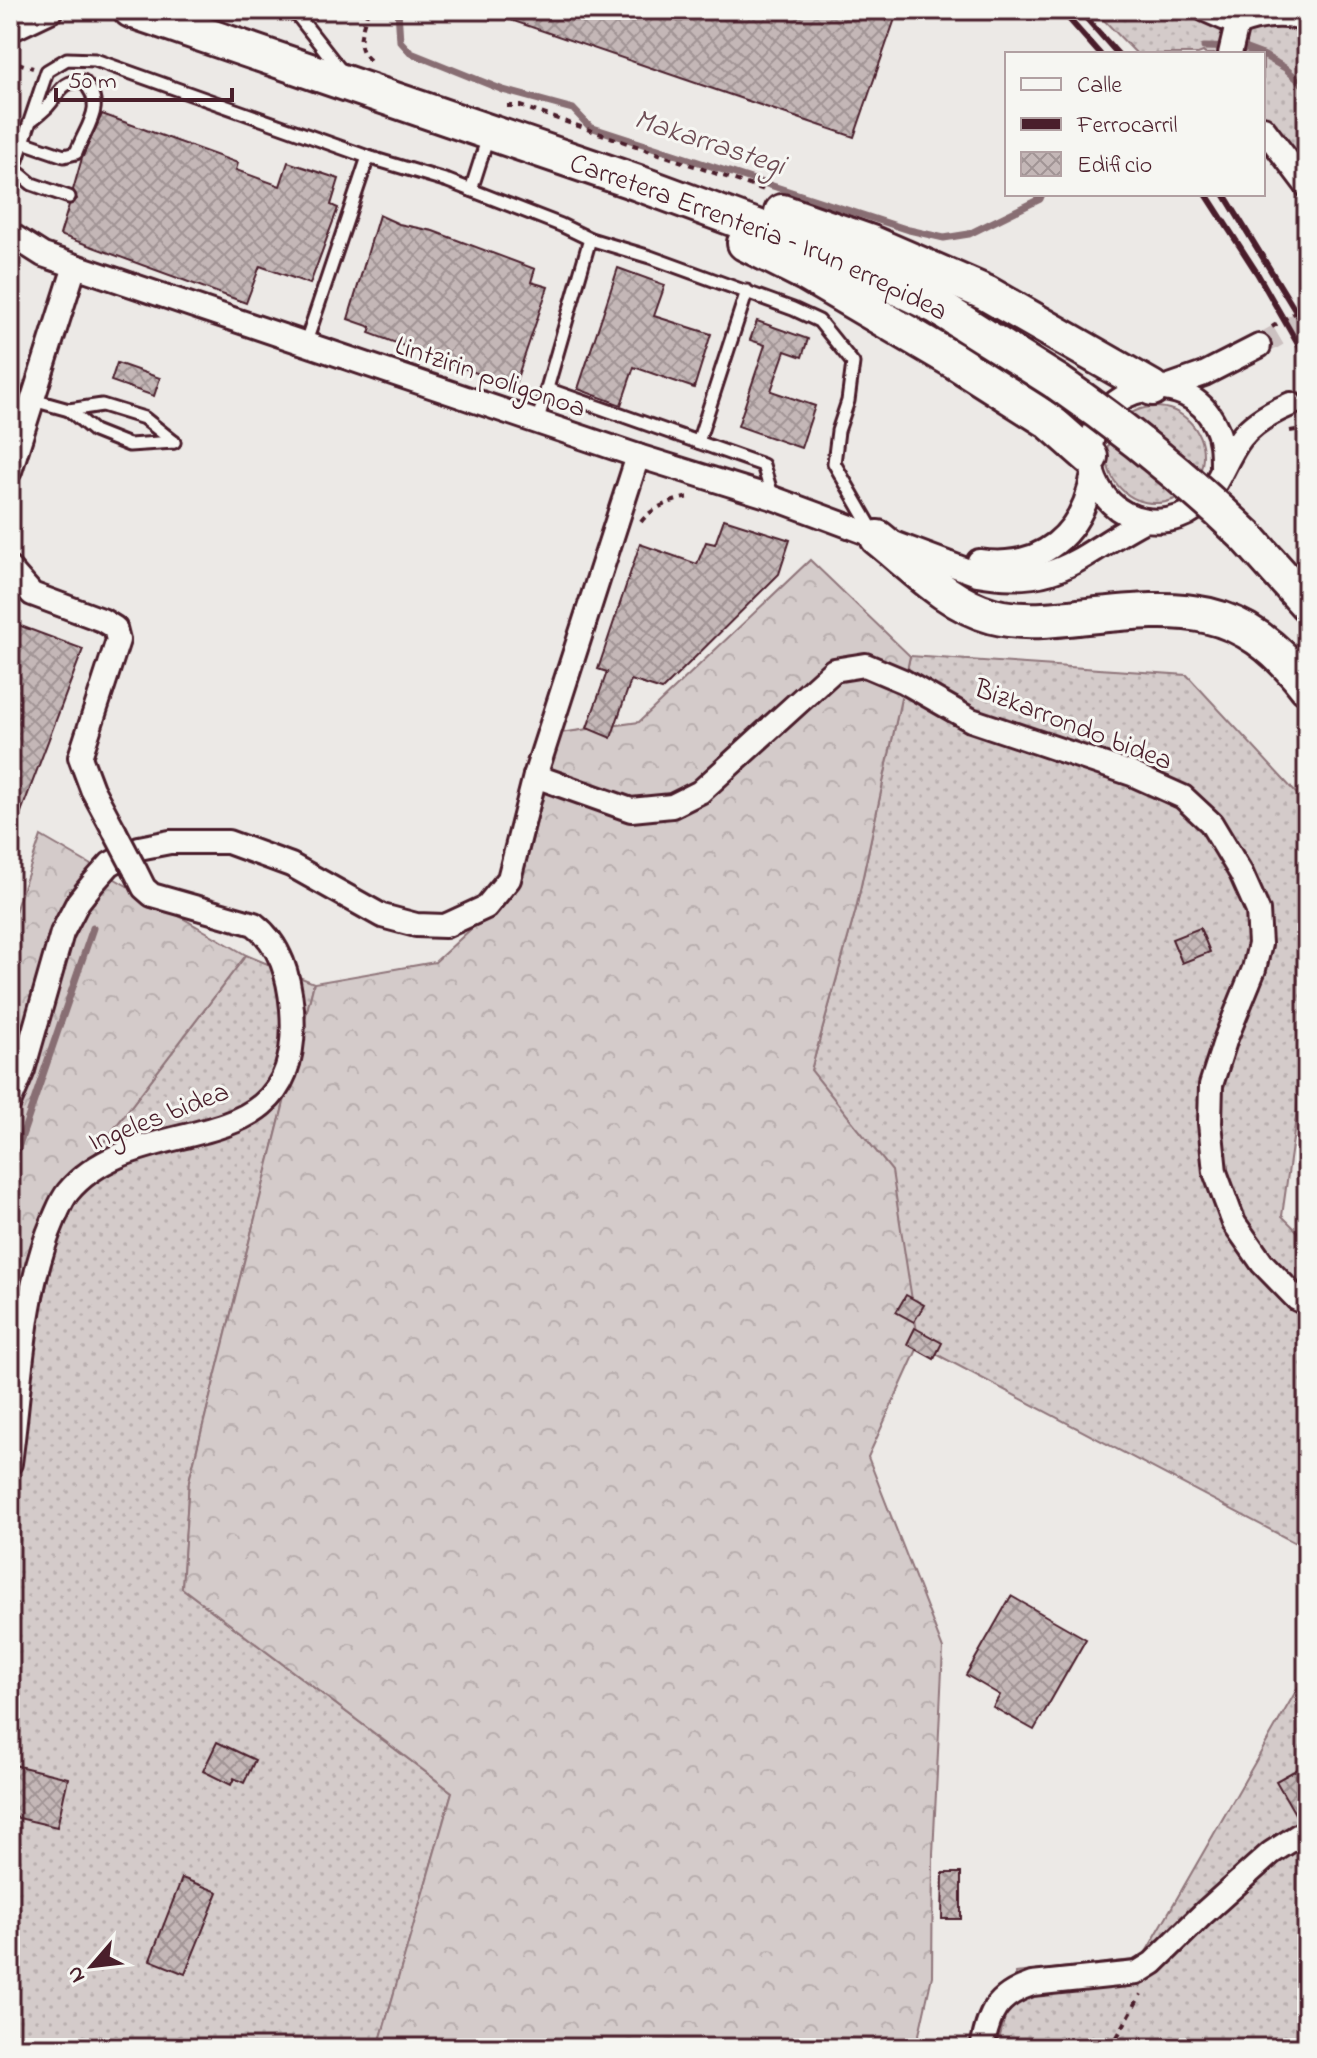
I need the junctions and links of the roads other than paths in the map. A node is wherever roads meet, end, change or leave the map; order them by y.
1 (52, 10) edge
2 (131, 10) edge
3 (280, 10) edge
4 (1205, 10) edge
5 (293, 13) edge
6 (168, 17) edge
7 (1307, 21) edge
8 (10, 30) edge
9 (1234, 39) edge
10 (353, 85) junction
11 (30, 122) junction
12 (1265, 131) edge
13 (490, 132) junction
14 (23, 142) junction
15 (542, 150) junction
16 (368, 157) junction
17 (12, 170) edge
18 (638, 183) junction
19 (1307, 186) edge
20 (471, 190) junction
21 (69, 197) dead end
22 (10, 234) edge
23 (590, 239) junction
24 (75, 266) junction
25 (747, 291) junction
26 (306, 342) junction
27 (1259, 346) tunnel mouth
28 (1158, 388) junction
29 (547, 389) junction
30 (33, 400) junction
31 (1291, 404) tunnel mouth
32 (69, 410) junction
33 (537, 423) junction
34 (698, 442) junction
35 (638, 456) junction
36 (1091, 465) junction
37 (1222, 466) junction
38 (10, 471) edge
39 (773, 498) junction
40 (1145, 520) junction
41 (883, 540) junction
42 (10, 569) edge
43 (1307, 604) edge
44 (1307, 687) edge
45 (535, 776) junction
46 (10, 1101) edge
47 (1307, 1304) edge
48 (10, 1463) edge
49 (1307, 1830) edge
50 (982, 2048) edge

1 - 8 street
2 - 6 main road, Carretera Errenteria – Irun errepidea
3 - 5 lane
4 - 9 street
5 - 10 lane
6 - 10 main road, Carretera Errenteria – Irun errepidea
7 - 9 street
10 - 13 main road, Carretera Errenteria – Irun errepidea
11 - 14 lane
11 - 14 lane
11 - 16 lane
12 - 19 street
13 - 15 main road, Carretera Errenteria – Irun errepidea
13 - 20 lane
14 - 17 lane
15 - 18 main road, Carretera Errenteria – Irun errepidea
15 - 36 main road
16 - 20 lane
16 - 26 lane
17 - 21 lane
18 - 28 main road
18 - 43 main road, Carretera Errenteria – Irun errepidea, bridge
20 - 23 lane
22 - 24 street, Lintzirin poligonoa
23 - 25 lane
23 - 29 lane
24 - 26 street, Lintzirin poligonoa
24 - 30 street
25 - 34 lane
25 - 41 lane
26 - 33 street, Lintzirin poligonoa
27 - 28 street
28 - 36 street
28 - 37 street
29 - 33 lane
29 - 34 lane
30 - 32 lane
30 - 38 street
31 - 37 street
32 - 32 lane
33 - 35 street, Lintzirin poligonoa
34 - 39 lane
35 - 39 street, Lintzirin poligonoa
35 - 45 street
36 - 40 street
36 - 41 street, Lintzirin poligonoa
37 - 40 street
39 - 41 street, Lintzirin poligonoa
40 - 41 street, Lintzirin poligonoa
41 - 44 main road
42 - 48 street, Ingeles bidea, bridge
45 - 46 street
45 - 47 street, Bizkarrondo bidea
49 - 50 street

